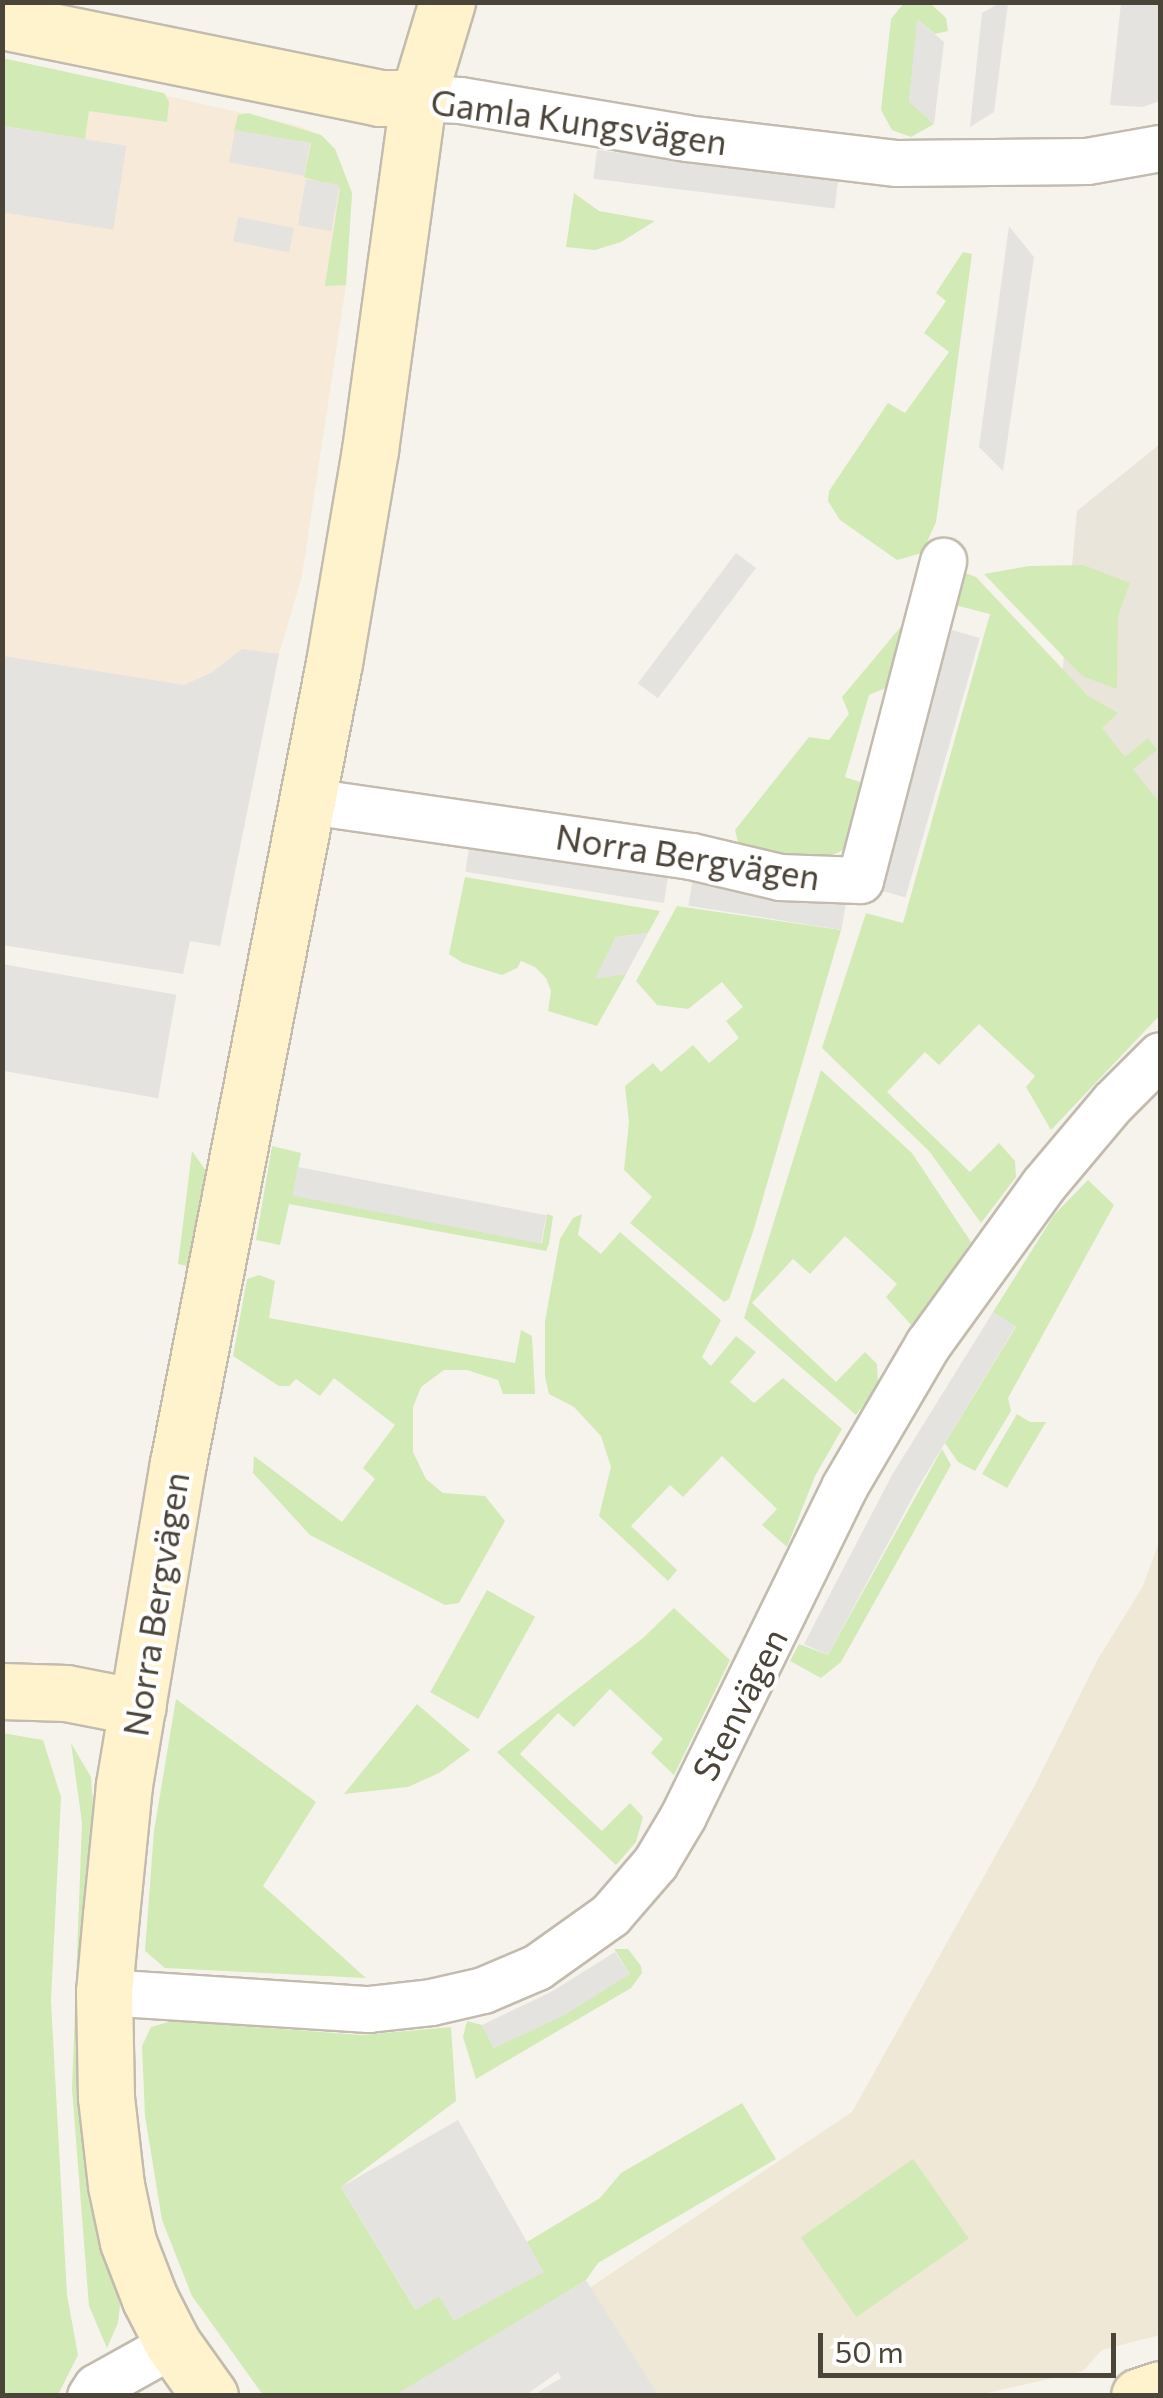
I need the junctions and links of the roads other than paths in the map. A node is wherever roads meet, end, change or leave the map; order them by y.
1 (446, 2) edge
2 (2, 20) edge
3 (418, 98) junction
4 (1160, 148) edge
5 (943, 561) dead end
6 (310, 801) junction
7 (1160, 1055) edge
8 (2, 1691) edge
9 (138, 1706) junction
10 (104, 1992) junction
11 (174, 2344) junction
12 (1160, 2389) edge
13 (90, 2396) edge
14 (210, 2396) edge
15 (1139, 2396) edge

1 - 3 street, Norra Bergvägen
2 - 3 street, Gamla Kungsvägen
3 - 4 street, Gamla Kungsvägen
3 - 6 street, Norra Bergvägen
5 - 6 street, Norra Bergvägen
6 - 9 street, Norra Bergvägen
7 - 10 street, Stenvägen
8 - 9 street
9 - 10 street, Norra Bergvägen
10 - 11 street, Norra Bergvägen
11 - 13 street
11 - 14 street, Norra Bergvägen
12 - 15 street

